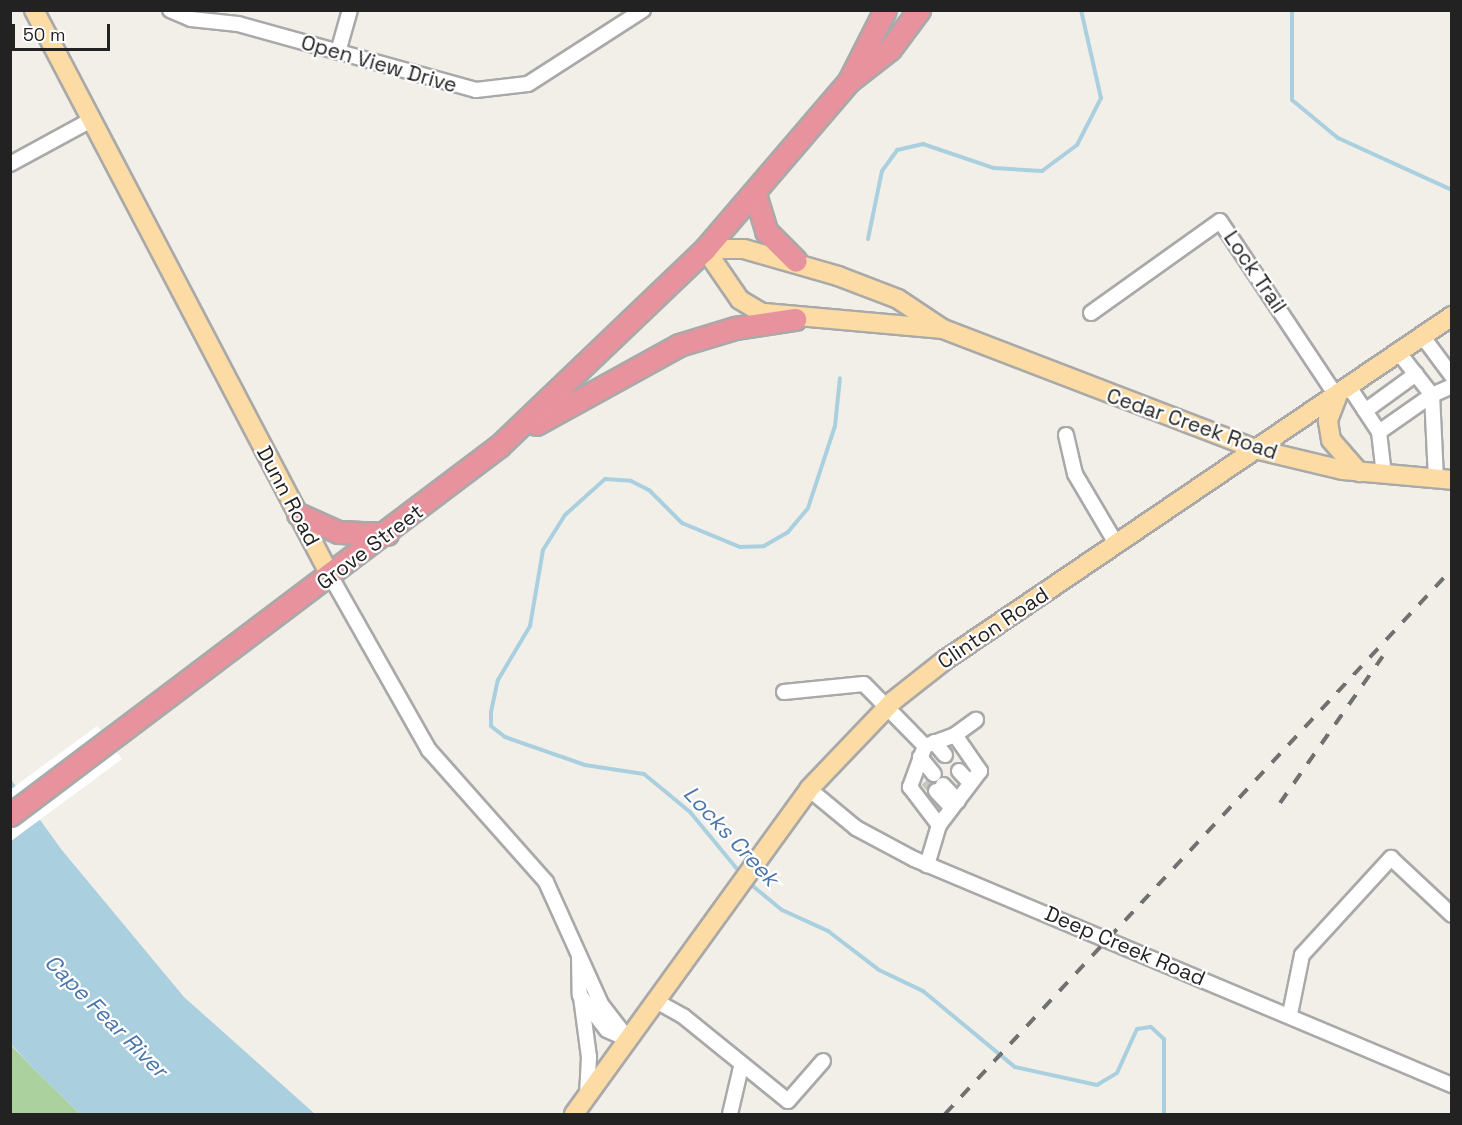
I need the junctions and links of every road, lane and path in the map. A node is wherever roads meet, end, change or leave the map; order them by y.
1 (34, 10) edge
2 (170, 10) edge
3 (350, 10) edge
4 (643, 10) edge
5 (885, 10) edge
6 (918, 10) edge
7 (338, 52) junction
8 (849, 81) junction
9 (91, 120) junction
10 (10, 164) edge
11 (755, 194) junction
12 (705, 249) junction
13 (796, 261) junction
14 (1091, 313) dead end
15 (1452, 316) edge
16 (795, 319) junction
17 (943, 329) junction
18 (1423, 337) junction
19 (1399, 353) junction
20 (1416, 374) junction
21 (1452, 376) edge
22 (1452, 386) edge
23 (1343, 392) junction
24 (1432, 395) junction
25 (1365, 411) junction
26 (1379, 432) junction
27 (1066, 435) dead end
28 (499, 446) junction
29 (1259, 450) junction
30 (1359, 472) junction
31 (1384, 475) junction
32 (1444, 479) edge
33 (298, 514) junction
34 (387, 534) junction
35 (1117, 545) junction
36 (331, 577) junction
37 (784, 692) dead end
38 (886, 707) junction
39 (976, 720) dead end
40 (955, 735) junction
41 (923, 753) junction
42 (945, 755) dead end
43 (959, 771) dead end
44 (970, 783) junction
45 (809, 789) junction
46 (955, 805) junction
47 (10, 815) edge
48 (939, 825) junction
49 (927, 865) junction
50 (1452, 915) edge
51 (579, 956) junction
52 (580, 994) junction
53 (656, 1001) junction
54 (1290, 1014) junction
55 (628, 1039) junction
56 (823, 1061) dead end
57 (741, 1067) junction
58 (1449, 1081) edge
59 (587, 1097) junction
60 (574, 1114) edge
61 (730, 1114) edge

1 - 9 main road, Dunn Road
2 - 7 street, Open View Drive
3 - 7 street
4 - 7 street, Open View Drive
5 - 8 highway
6 - 8 highway
8 - 11 highway, Grove Street
9 - 10 street
9 - 33 main road, Dunn Road
11 - 12 highway, Grove Street
11 - 13 highway
12 - 13 main road, Cedar Creek Road
12 - 16 main road, Cedar Creek Road
12 - 28 highway, Grove Street
13 - 17 main road, Cedar Creek Road
14 - 23 street, Lock Trail
15 - 18 main road, Clinton Road
16 - 17 main road, Cedar Creek Road
16 - 28 highway
17 - 29 main road, Cedar Creek Road
18 - 19 main road, Clinton Road
18 - 21 street
19 - 20 street
19 - 23 main road, Clinton Road
20 - 24 street
20 - 25 street
22 - 24 street
23 - 25 street
23 - 29 main road, Clinton Road
23 - 30 main road
24 - 26 street
24 - 32 street
25 - 26 street
26 - 31 street
27 - 35 street
28 - 34 highway, Grove Street
29 - 30 main road, Cedar Creek Road
29 - 35 main road, Clinton Road
30 - 31 main road, Cedar Creek Road
31 - 32 main road, Cedar Creek Road
33 - 34 highway
33 - 36 main road, Dunn Road
34 - 36 highway, Grove Street
35 - 38 main road, Clinton Road
36 - 47 highway, Grove Street
36 - 51 street, Dunn Road
37 - 38 street
38 - 41 street
38 - 45 main road, Clinton Road
39 - 40 street
40 - 41 street
40 - 44 street
41 - 42 street
41 - 46 street
41 - 48 street
43 - 44 street
44 - 46 street
45 - 49 street, Deep Creek Road
45 - 53 main road, Clinton Road
46 - 48 street
48 - 49 street
49 - 54 street, Deep Creek Road
50 - 54 street
51 - 52 street, Dunn Road
51 - 55 street, Dunn Road
52 - 55 street
52 - 59 street, Dunn Road
53 - 55 main road, Clinton Road
53 - 57 street
54 - 58 street, Deep Creek Road
55 - 59 main road, Clinton Road
56 - 57 street
57 - 61 street
59 - 60 main road, Clinton Road

